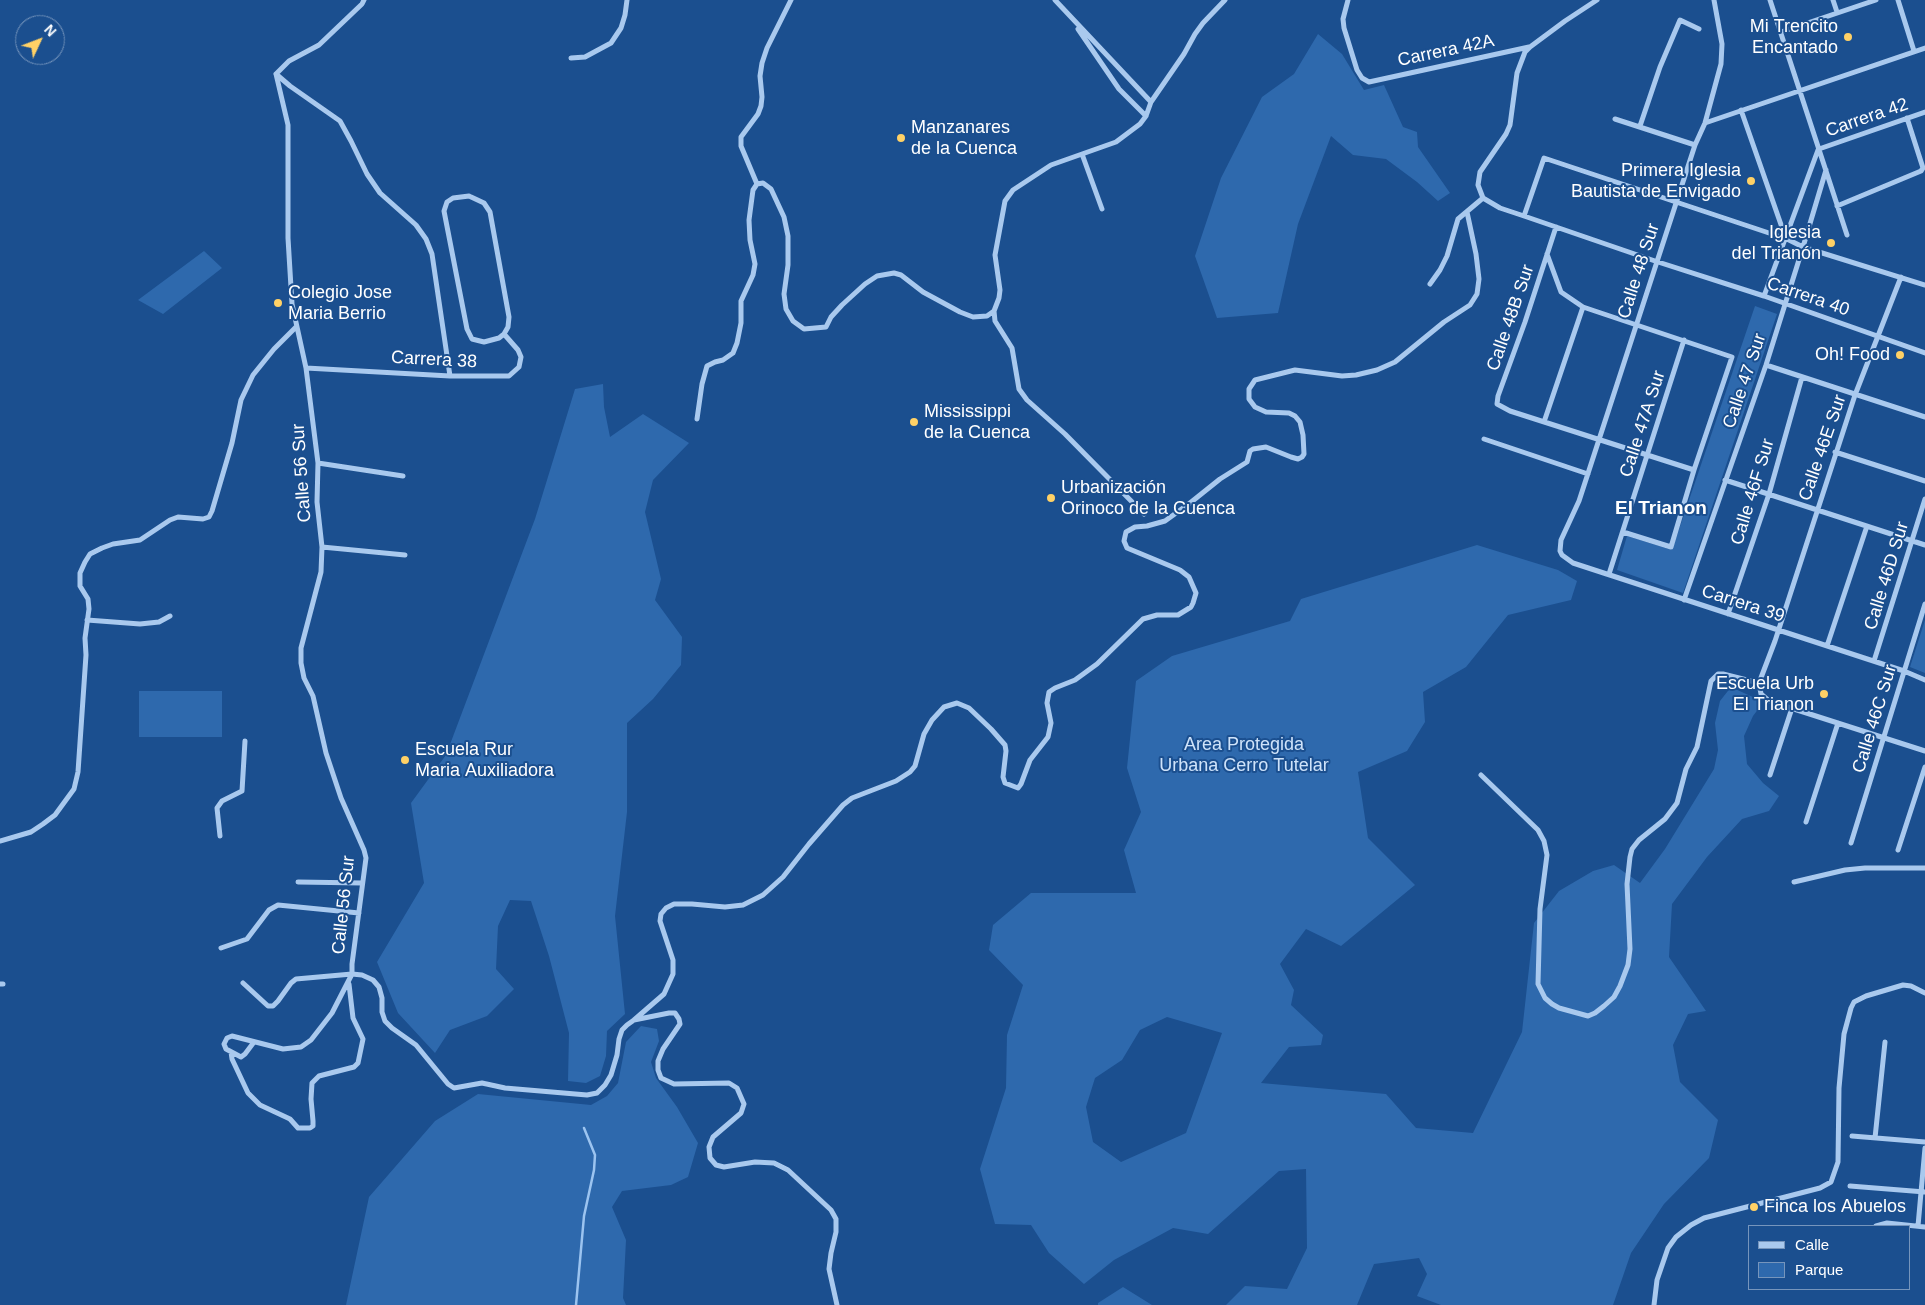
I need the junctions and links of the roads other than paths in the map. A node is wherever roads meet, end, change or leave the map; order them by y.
1 (364, 0) edge
2 (627, 0) edge
3 (791, 0) edge
4 (1055, 0) edge
5 (1225, 0) edge
6 (1348, 0) edge
7 (1597, 0) edge
8 (1714, 0) edge
9 (1770, 0) edge
10 (1833, 0) edge
11 (1876, 0) edge
12 (1898, 0) edge
13 (1837, 12) junction
14 (1071, 18) junction
15 (1699, 29) dead end
16 (1781, 32) junction
17 (1530, 47) junction
18 (1925, 48) edge
19 (1914, 51) junction
20 (571, 58) dead end
21 (276, 74) junction
22 (1799, 91) junction
23 (1151, 102) junction
24 (1741, 110) junction
25 (1925, 112) edge
26 (1146, 116) junction
27 (1908, 118) junction
28 (1615, 119) dead end
29 (1705, 123) junction
30 (1640, 126) junction
31 (1694, 145) junction
32 (1819, 149) junction
33 (1082, 154) junction
34 (1826, 170) junction
35 (757, 184) junction
36 (1483, 198) junction
37 (1676, 202) junction
38 (1837, 206) junction
39 (1102, 209) dead end
40 (1467, 212) junction
41 (1524, 216) junction
42 (1556, 228) junction
43 (1847, 235) dead end
44 (1786, 239) junction
45 (1804, 247) junction
46 (1547, 254) junction
47 (1655, 262) junction
48 (1901, 277) junction
49 (1430, 284) dead end
50 (1925, 285) edge
51 (1764, 296) junction
52 (1785, 304) junction
53 (1583, 306) junction
54 (994, 311) junction
55 (1637, 324) junction
56 (296, 327) junction
57 (504, 334) junction
58 (1878, 336) junction
59 (1684, 340) junction
60 (1925, 353) edge
61 (1766, 365) junction
62 (306, 368) junction
63 (450, 376) junction
64 (1802, 377) junction
65 (1855, 394) junction
66 (1925, 417) edge
67 (697, 419) dead end
68 (1544, 422) junction
69 (1484, 439) dead end
70 (1599, 440) junction
71 (1835, 452) junction
72 (1648, 454) junction
73 (318, 463) junction
74 (1694, 470) junction
75 (1588, 474) junction
76 (404, 476) dead end
77 (1725, 480) junction
78 (1925, 481) edge
79 (1769, 494) junction
80 (1925, 499) edge
81 (1816, 511) junction
82 (1144, 514) dead end
83 (1867, 526) junction
84 (1623, 532) junction
85 (1912, 541) junction
86 (1925, 545) edge
87 (1560, 546) joint
88 (322, 547) junction
89 (405, 555) dead end
90 (1609, 574) junction
91 (1684, 600) junction
92 (1925, 604) edge
93 (1728, 614) junction
94 (170, 616) dead end
95 (87, 620) junction
96 (1777, 629) junction
97 (1827, 646) junction
98 (1874, 661) junction
99 (1904, 671) junction
100 (1925, 680) edge
101 (1759, 683) junction
102 (1792, 708) junction
103 (1838, 723) junction
104 (1884, 738) junction
105 (245, 741) dead end
106 (1925, 751) edge
107 (1925, 766) edge
108 (1481, 775) dead end
109 (1770, 776) dead end
110 (1806, 822) dead end
111 (220, 836) dead end
112 (0, 841) edge
113 (1851, 843) dead end
114 (1898, 850) dead end
115 (1925, 868) edge
116 (298, 882) dead end
117 (1794, 882) dead end
118 (362, 883) junction
119 (359, 913) junction
120 (221, 948) dead end
121 (352, 974) junction
122 (242, 983) dead end
123 (349, 984) junction
124 (1925, 993) edge
125 (634, 1020) junction
126 (254, 1042) junction
127 (1885, 1042) dead end
128 (231, 1052) junction
129 (1852, 1136) dead end
130 (1875, 1138) junction
131 (1925, 1142) edge
132 (1925, 1148) edge
133 (1850, 1186) dead end
134 (1923, 1192) edge
135 (1880, 1225) edge
136 (1908, 1225) edge
137 (1910, 1225) edge
138 (1918, 1226) junction
139 (1925, 1227) edge
140 (837, 1305) edge
141 (1654, 1305) edge

1 - 21 street
2 - 20 street
3 - 35 street
4 - 14 street
5 - 23 street
6 - 17 street, Carrera 42A
7 - 17 street
8 - 29 street, Calle 48 Sur
9 - 16 street
10 - 13 street
11 - 13 street
12 - 19 street
13 - 16 street
14 - 23 street
14 - 26 street
15 - 30 street
16 - 22 street
17 - 36 street
18 - 19 street
19 - 22 street
21 - 56 street, Calle 56 Sur
21 - 63 street
22 - 24 street
22 - 32 street
23 - 26 street
24 - 29 street
24 - 44 street
25 - 27 street, Carrera 42
26 - 33 street
27 - 32 street, Carrera 42
27 - 38 street
28 - 30 street
29 - 31 street, Calle 48 Sur
30 - 31 street
31 - 37 street, Calle 48 Sur
32 - 34 street
32 - 44 street
33 - 39 street
33 - 54 street
34 - 38 street
34 - 45 street, Calle 47 Sur
35 - 54 street
35 - 67 street
36 - 40 street
36 - 41 street, Carrera 40
37 - 41 street
37 - 44 street
37 - 47 street, Calle 48 Sur
38 - 43 street
40 - 49 street
40 - 125 street
41 - 42 street, Carrera 40
42 - 46 street, Calle 48B Sur
42 - 47 street, Carrera 40
44 - 45 street
44 - 51 street
45 - 48 street
45 - 52 street, Calle 47 Sur
46 - 53 street
46 - 68 street, Calle 48B Sur
47 - 51 street, Carrera 40
47 - 55 street, Calle 48 Sur
48 - 50 street
48 - 58 street, Calle 46E Sur
51 - 52 street, Carrera 40
52 - 58 street, Carrera 40
52 - 61 street, Calle 47 Sur
53 - 55 street
53 - 68 street
54 - 82 street
55 - 59 street
55 - 70 street, Calle 48 Sur
56 - 62 street, Calle 56 Sur
56 - 95 street
57 - 57 street
57 - 63 street, Carrera 38
58 - 60 street, Carrera 40
58 - 65 street, Calle 46E Sur
59 - 72 street, Calle 47A Sur
59 - 74 street, Calle 47 Sur
61 - 64 street
61 - 77 street, Calle 47 Sur
62 - 63 street, Carrera 38
62 - 73 street, Calle 56 Sur
64 - 65 street
64 - 79 street, Calle 46F Sur
65 - 66 street
65 - 71 street, Calle 46E Sur
68 - 70 street
69 - 75 street
70 - 72 street
70 - 75 street, Calle 48 Sur
71 - 78 street
71 - 81 street, Calle 46E Sur
72 - 74 street
72 - 84 street, Calle 47A Sur
73 - 76 street
73 - 88 street, Calle 56 Sur
74 - 84 street, Calle 47 Sur
75 - 87 street, Calle 48 Sur
77 - 79 street
77 - 91 street, Calle 47 Sur
79 - 81 street
79 - 93 street, Calle 46F Sur
80 - 85 street, Calle 46D Sur
81 - 83 street
81 - 96 street, Calle 46E Sur
83 - 85 street
83 - 97 street
84 - 90 street, Calle 47A Sur
85 - 86 street
85 - 98 street, Calle 46D Sur
87 - 90 street, Carrera 39
88 - 89 street
88 - 118 street, Calle 56 Sur
90 - 91 street, Carrera 39
91 - 93 street, Carrera 39
92 - 99 street, Calle 46C Sur
93 - 96 street, Carrera 39
94 - 95 street
95 - 112 street
96 - 97 street, Carrera 39
96 - 101 street
97 - 98 street, Carrera 39
98 - 99 street, Carrera 39
99 - 100 street, Carrera 39
99 - 104 street, Calle 46C Sur
101 - 102 street
101 - 108 street
102 - 103 street
102 - 109 street
103 - 104 street
103 - 110 street
104 - 106 street
104 - 113 street, Calle 46C Sur
105 - 111 street
107 - 114 street
115 - 117 street
116 - 118 street
118 - 119 street, Calle 56 Sur
119 - 120 street
119 - 121 street, Calle 56 Sur
121 - 122 street
121 - 123 street, Calle 56 Sur
121 - 125 street
123 - 126 street
123 - 128 street
124 - 141 street
125 - 140 street
126 - 128 street
126 - 128 street
127 - 130 street
129 - 130 street
130 - 131 street
132 - 134 street
133 - 134 street
134 - 138 street
135 - 136 street
137 - 138 street
138 - 139 street

